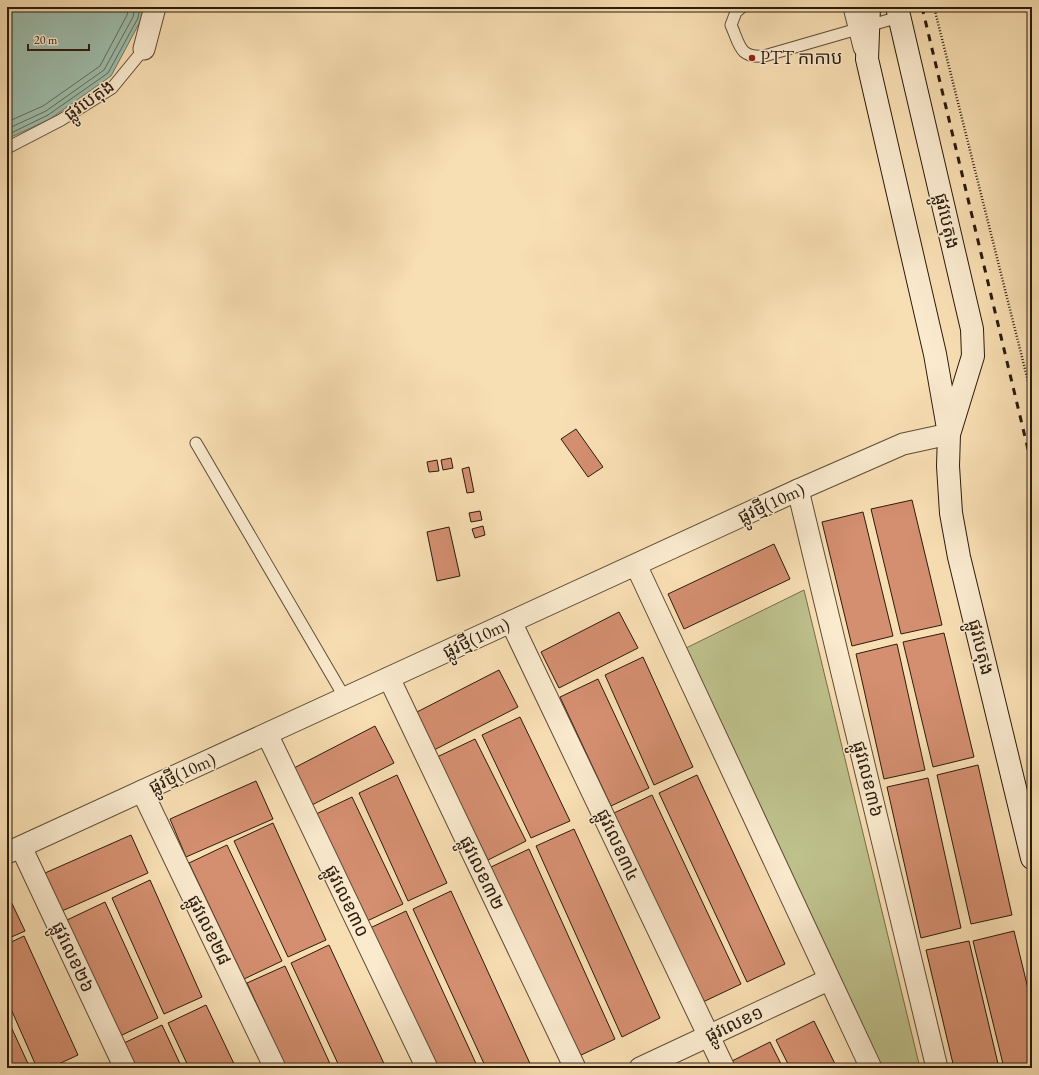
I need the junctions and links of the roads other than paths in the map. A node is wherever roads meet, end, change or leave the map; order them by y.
1 (155, 7) edge
2 (742, 7) edge
3 (854, 7) edge
4 (898, 12) edge
5 (865, 20) edge
6 (144, 49) joint
7 (7, 148) edge
8 (949, 434) junction
9 (196, 443) dead end
10 (798, 490) junction
11 (636, 565) junction
12 (511, 622) junction
13 (389, 678) junction
14 (345, 698) junction
15 (268, 734) junction
16 (142, 791) junction
17 (14, 850) edge
18 (1032, 858) edge
19 (828, 980) junction
20 (709, 1036) junction
21 (125, 1068) edge
22 (275, 1068) edge
23 (427, 1068) edge
24 (575, 1068) edge
25 (640, 1068) edge
26 (724, 1068) edge
27 (870, 1068) edge
28 (937, 1068) edge

1 - 6 street, ផ្លូវបេតុង
2 - 5 lane
3 - 5 street
4 - 5 lane
4 - 8 main road, ផ្លូវបេតុង
5 - 8 main road, ផ្លូវបេតុង
6 - 7 lane, ផ្លូវបេតុង
8 - 10 street, ផ្លូវថ្មី(10m)
8 - 18 main road, ផ្លូវបេតុង
9 - 14 lane
10 - 11 street, ផ្លូវថ្មី(10m)
10 - 28 street, ផ្លូវលេខ៣៦
11 - 12 street, ផ្លូវថ្មី(10m)
11 - 19 street
12 - 13 street, ផ្លូវថ្មី(10m)
12 - 20 street, ផ្លូវលេខ៣៤
13 - 14 street, ផ្លូវថ្មី(10m)
13 - 24 street, ផ្លូវលេខ៣២
14 - 15 street, ផ្លូវថ្មី(10m)
15 - 16 street, ផ្លូវថ្មី(10m)
15 - 23 street, ផ្លូវលេខ៣០
16 - 17 street, ផ្លូវថ្មី(10m)
16 - 22 street, ផ្លូវលេខ២៨
17 - 21 street, ផ្លូវលេខ២៦
19 - 20 street, ផ្លូវលេខ១
19 - 27 street
20 - 25 street, ផ្លូវលេខ១
20 - 26 street, ផ្លូវលេខ៣៤

